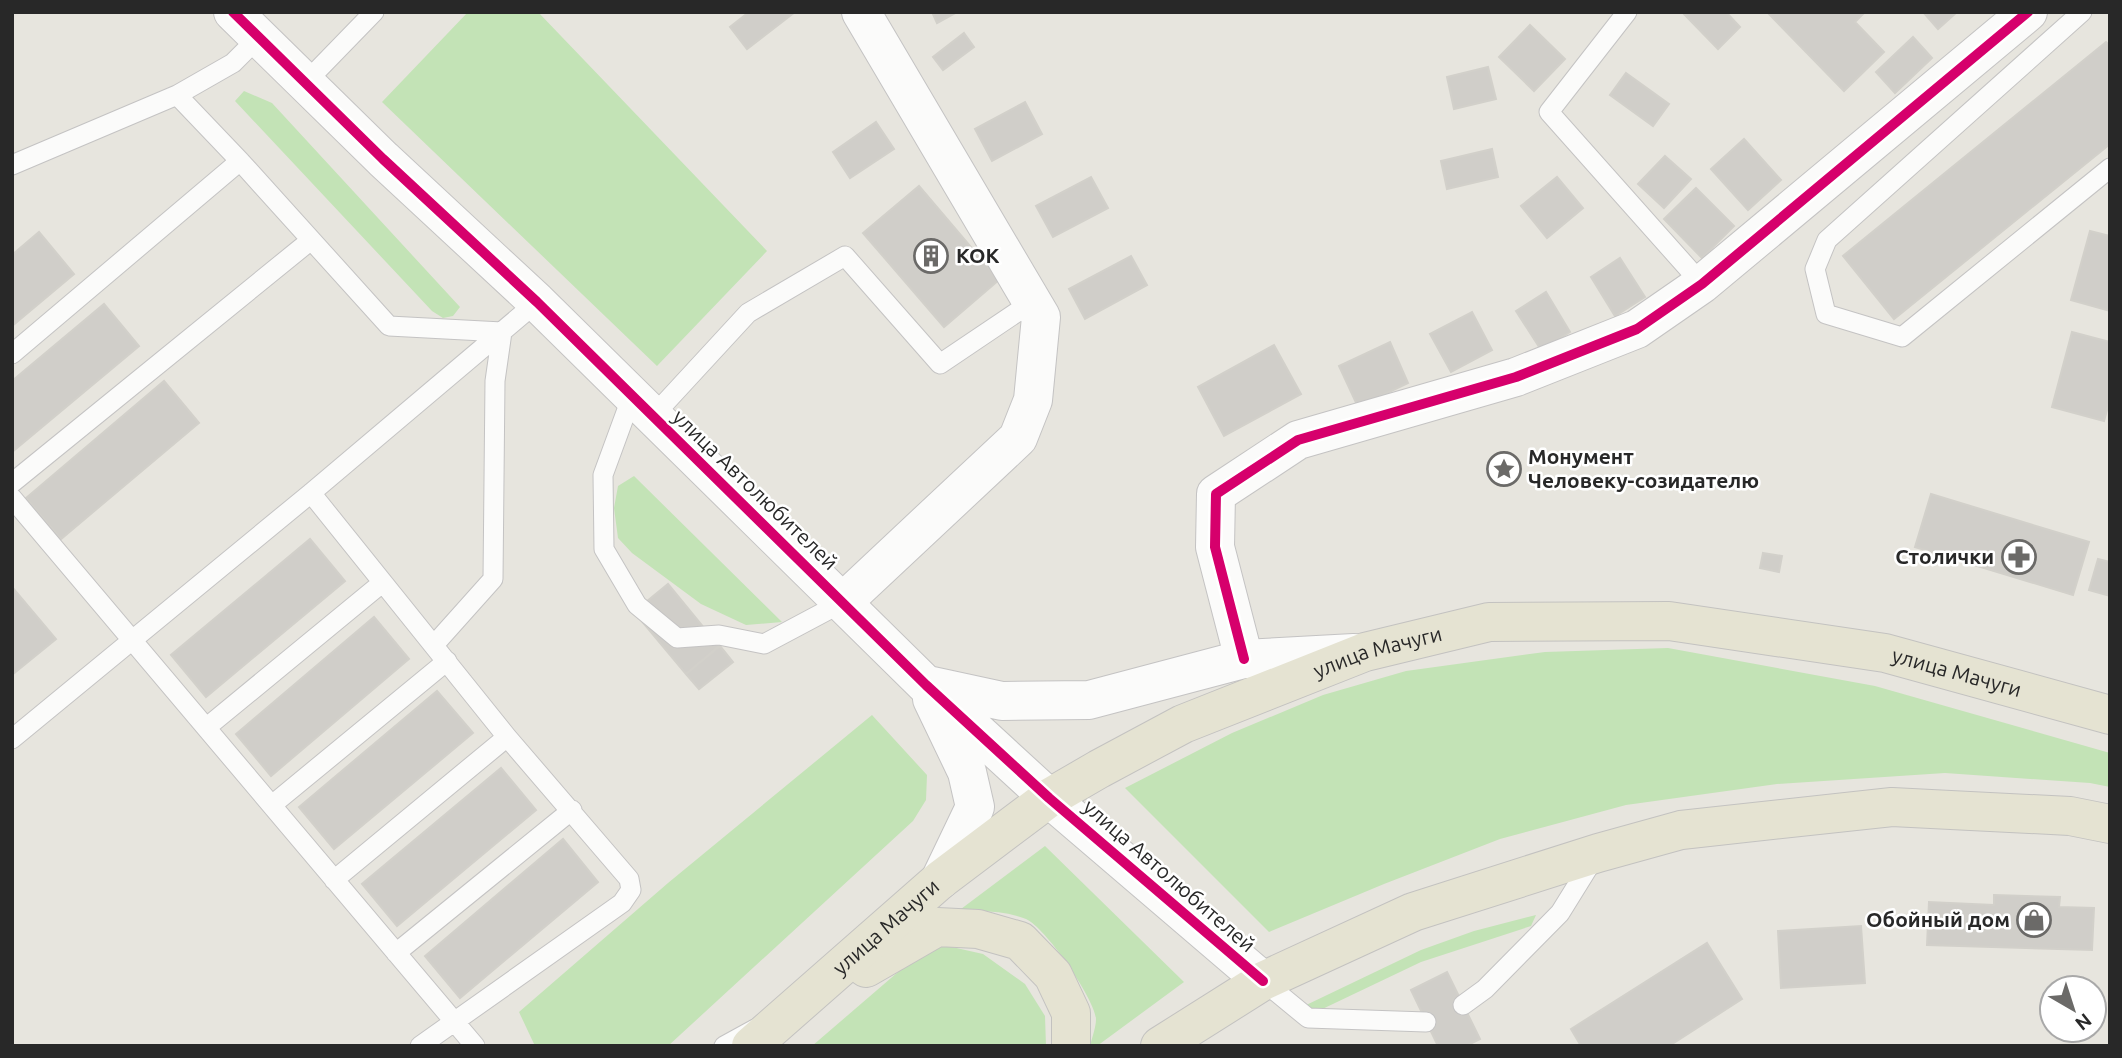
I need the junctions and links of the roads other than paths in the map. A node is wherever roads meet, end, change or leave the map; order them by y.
1 (374, 12) edge
2 (861, 12) edge
3 (1626, 12) edge
4 (2028, 12) edge
5 (2081, 12) edge
6 (246, 25) edge
7 (306, 82) junction
8 (177, 95) junction
9 (240, 161) junction
10 (12, 165) edge
11 (2110, 168) edge
12 (311, 240) junction
13 (1702, 284) junction
14 (537, 302) junction
15 (1032, 302) junction
16 (502, 332) junction
17 (12, 354) edge
18 (642, 406) junction
19 (12, 483) edge
20 (311, 494) junction
21 (12, 498) edge
22 (382, 583) junction
23 (843, 602) junction
24 (133, 640) junction
25 (434, 645) junction
26 (1365, 652) junction
27 (1244, 659) junction
28 (446, 661) junction
29 (926, 685) junction
30 (2110, 715) edge
31 (207, 727) junction
32 (508, 737) junction
33 (12, 739) edge
34 (1049, 798) junction
35 (272, 805) junction
36 (572, 810) junction
37 (2110, 824) edge
38 (1598, 853) junction
39 (334, 880) junction
40 (940, 880) junction
41 (396, 953) junction
42 (1263, 981) junction
43 (1463, 1005) dead end
44 (796, 1007) junction
45 (455, 1021) junction
46 (1426, 1022) dead end
47 (758, 1040) edge
48 (420, 1046) edge
49 (475, 1046) edge
50 (724, 1046) edge
51 (1070, 1046) edge
52 (1160, 1046) edge

1 - 7 lane
2 - 15 street
3 - 13 lane
4 - 13 street
5 - 11 lane
6 - 7 street, улица Автолюбителей
6 - 8 lane
7 - 14 street, улица Автолюбителей
8 - 9 lane
8 - 10 lane
9 - 12 lane
9 - 17 lane
12 - 16 lane
12 - 19 lane
13 - 27 street
14 - 16 lane
14 - 18 street, улица Автолюбителей
15 - 18 lane
15 - 23 street
16 - 20 lane
16 - 25 lane
18 - 23 street, улица Автолюбителей
18 - 23 lane
20 - 22 lane
20 - 24 lane
21 - 24 lane
22 - 25 lane
22 - 31 lane
23 - 29 street, улица Автолюбителей
24 - 31 lane
24 - 33 lane
25 - 28 lane
26 - 27 street
26 - 30 main road, улица Мачуги
26 - 34 main road, улица Мачуги
27 - 29 street
28 - 32 lane
28 - 35 lane
29 - 34 street, улица Автолюбителей
29 - 40 street
31 - 35 lane
32 - 36 lane
32 - 39 lane
34 - 40 main road, улица Мачуги
34 - 42 street, улица Автолюбителей
35 - 39 lane
36 - 41 lane
36 - 45 lane
37 - 38 main road
38 - 42 main road
38 - 43 lane
39 - 41 lane
40 - 44 main road, улица Мачуги
41 - 45 lane
42 - 46 lane
42 - 52 main road
44 - 47 main road, улица Мачуги
44 - 50 lane
45 - 48 lane
45 - 49 lane
47 - 51 main road

